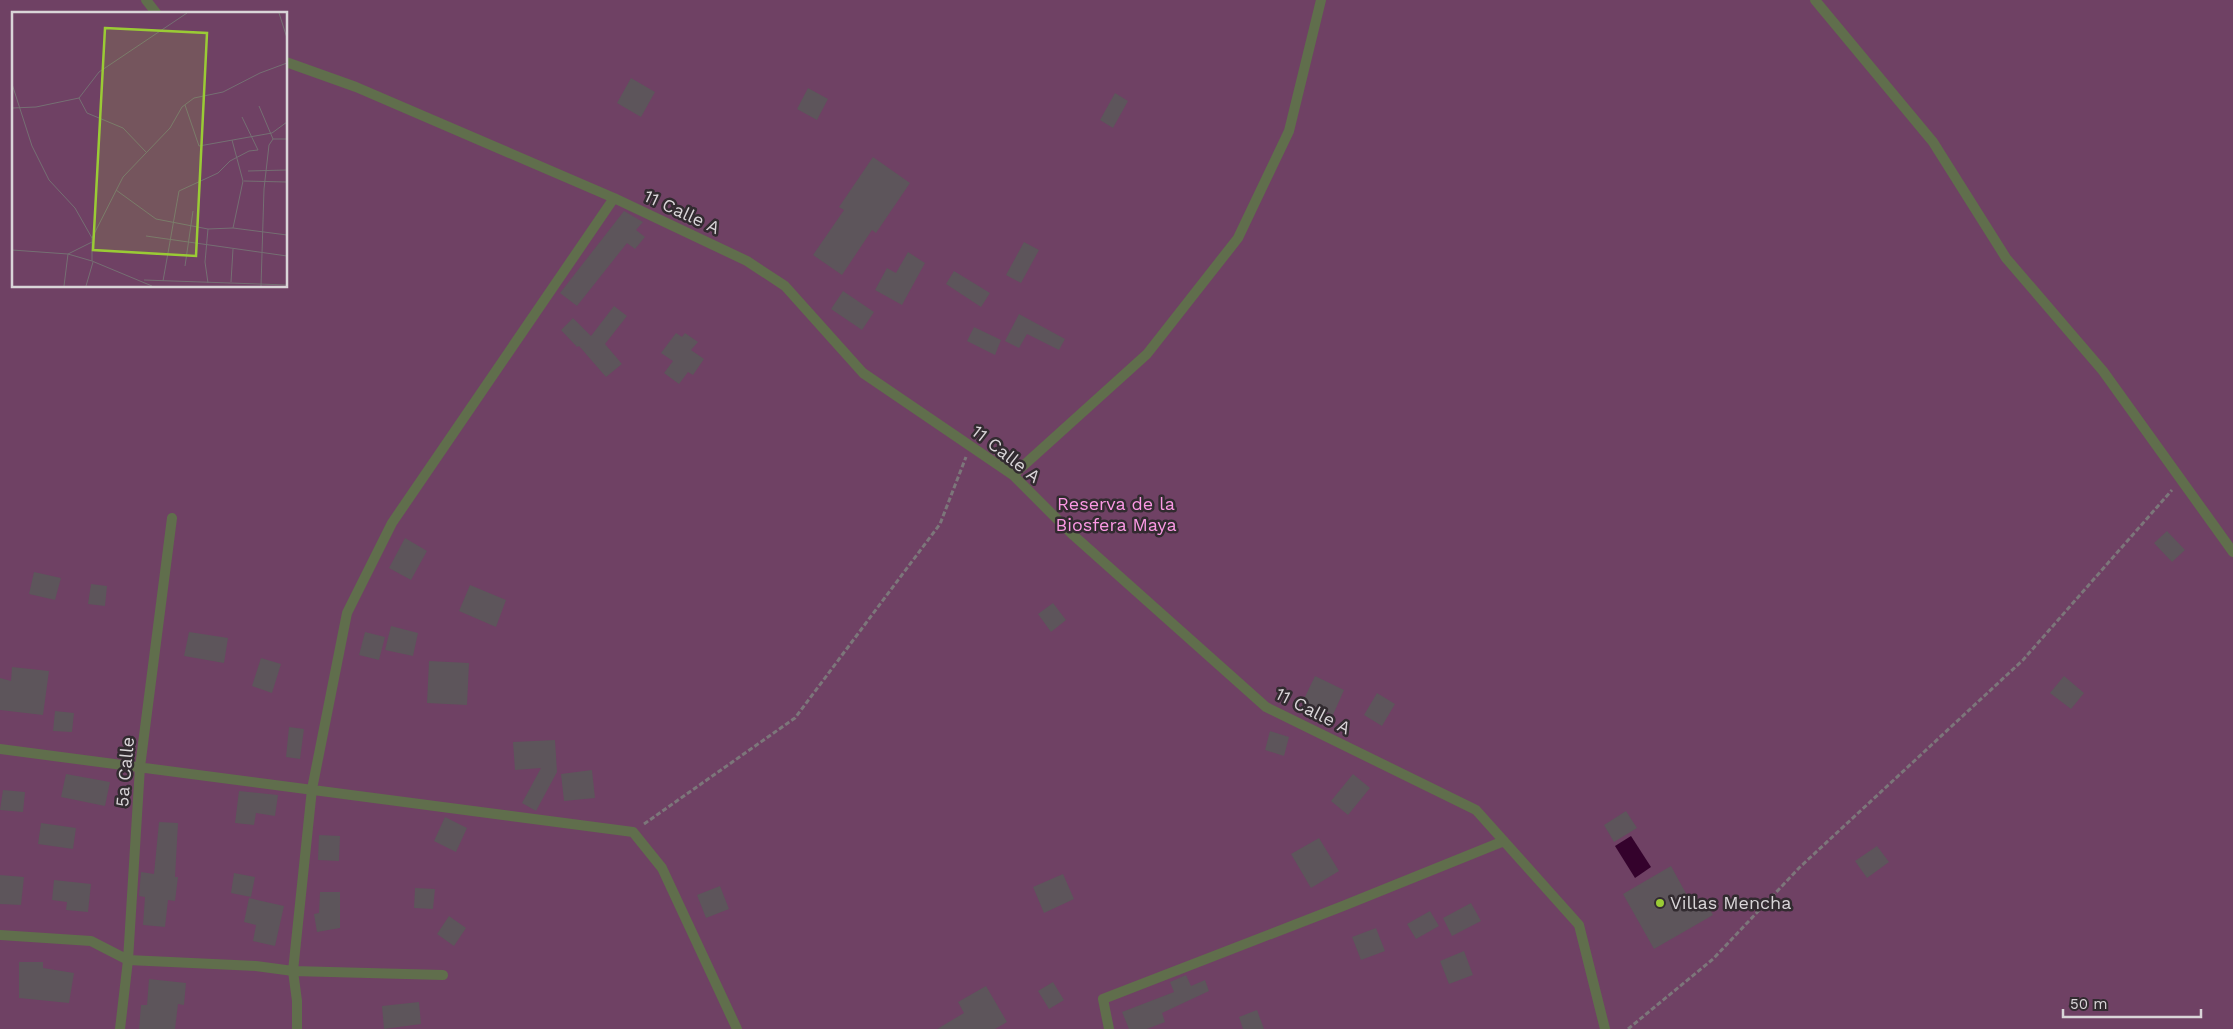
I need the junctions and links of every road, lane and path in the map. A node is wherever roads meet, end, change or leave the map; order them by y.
1 (146, 0) edge
2 (1322, 0) edge
3 (1815, 0) edge
4 (155, 12) edge
5 (288, 63) edge
6 (614, 198) junction
7 (970, 446) junction
8 (1013, 475) junction
9 (2180, 480) junction
10 (172, 518) dead end
11 (2233, 552) edge
12 (0, 749) edge
13 (140, 766) junction
14 (312, 789) junction
15 (633, 832) junction
16 (1504, 841) junction
17 (0, 935) edge
18 (128, 960) junction
19 (293, 971) junction
20 (443, 975) dead end
21 (120, 1029) edge
22 (297, 1029) edge
23 (737, 1029) edge
24 (1109, 1029) edge
25 (1604, 1029) edge
26 (1628, 1029) edge

1 - 4 street
2 - 8 street
3 - 9 street
5 - 6 street, 11 Calle A
6 - 7 street, 11 Calle A
6 - 14 street
7 - 8 street, 11 Calle A
7 - 15 path
8 - 16 street, 11 Calle A
9 - 11 street
9 - 26 path
10 - 13 street, 5a Calle
12 - 13 street
13 - 14 street
13 - 18 street, 5a Calle
14 - 15 street
14 - 19 street
15 - 23 street
16 - 24 street
16 - 25 street, 11 Calle A
17 - 18 street
18 - 19 street
18 - 21 street, 5a Calle
19 - 20 street
19 - 22 street

